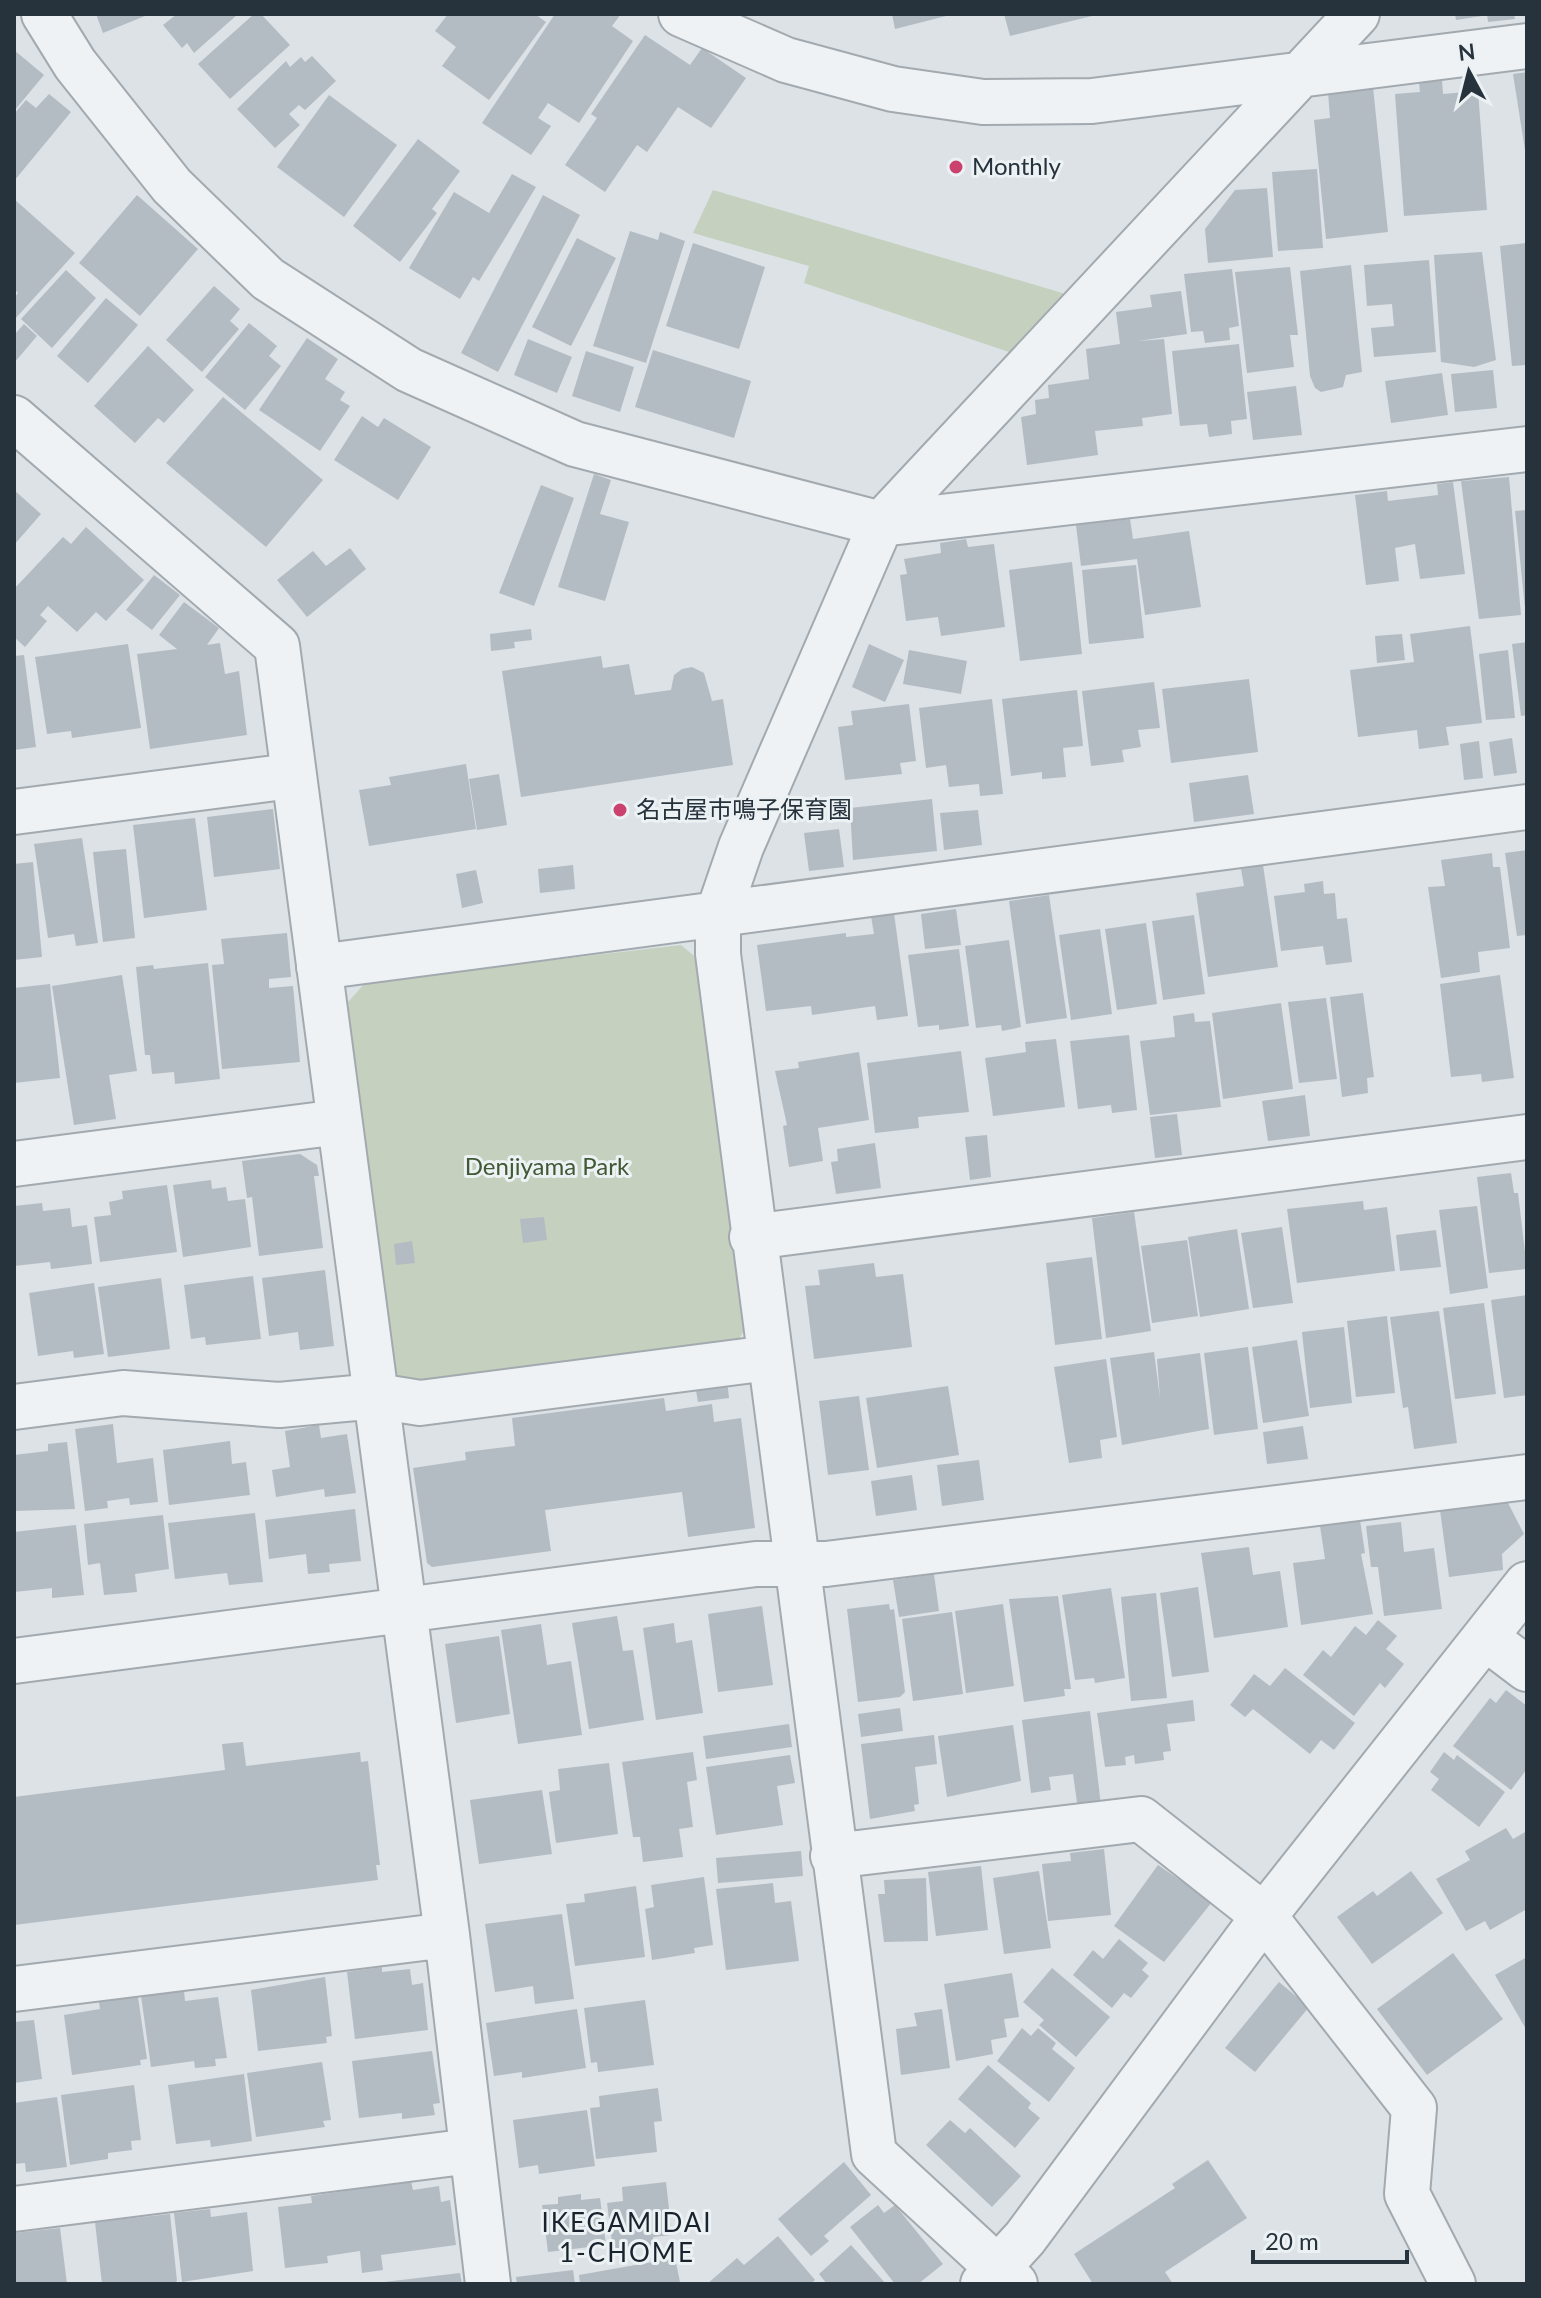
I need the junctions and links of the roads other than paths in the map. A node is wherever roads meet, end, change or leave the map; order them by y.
1 (44, 14) edge
2 (681, 14) edge
3 (1357, 14) edge
4 (1527, 46) edge
5 (1301, 75) junction
6 (14, 418) edge
7 (1527, 449) edge
8 (881, 524) junction
9 (291, 776) junction
10 (1527, 807) edge
11 (14, 812) edge
12 (718, 914) junction
13 (319, 967) junction
14 (339, 1122) junction
15 (1527, 1137) edge
16 (14, 1164) edge
17 (752, 1237) junction
18 (769, 1358) junction
19 (377, 1396) junction
20 (14, 1407) edge
21 (1527, 1477) edge
22 (798, 1563) junction
23 (1527, 1584) edge
24 (403, 1611) junction
25 (1486, 1638) junction
26 (14, 1661) edge
27 (1527, 1669) edge
28 (833, 1856) junction
29 (1264, 1916) junction
30 (447, 1935) junction
31 (14, 1989) edge
32 (471, 2151) junction
33 (14, 2209) edge
34 (999, 2279) edge
35 (488, 2284) edge
36 (1453, 2284) edge

1 - 8 street
2 - 5 street
3 - 5 street
4 - 5 street
5 - 8 street
6 - 9 street
7 - 8 street
8 - 12 street
9 - 11 street
9 - 13 street
10 - 12 street
12 - 13 street
12 - 17 street
13 - 14 street
14 - 16 street
14 - 19 street
15 - 17 street
17 - 18 street
18 - 19 street
18 - 22 street
19 - 20 street
19 - 24 street
21 - 22 street
22 - 24 street
22 - 28 street
23 - 25 street
24 - 26 street
24 - 30 street
25 - 27 street
25 - 29 street
28 - 29 street
28 - 34 street
29 - 34 street
29 - 36 street
30 - 31 street
30 - 32 street
32 - 33 street
32 - 35 street

